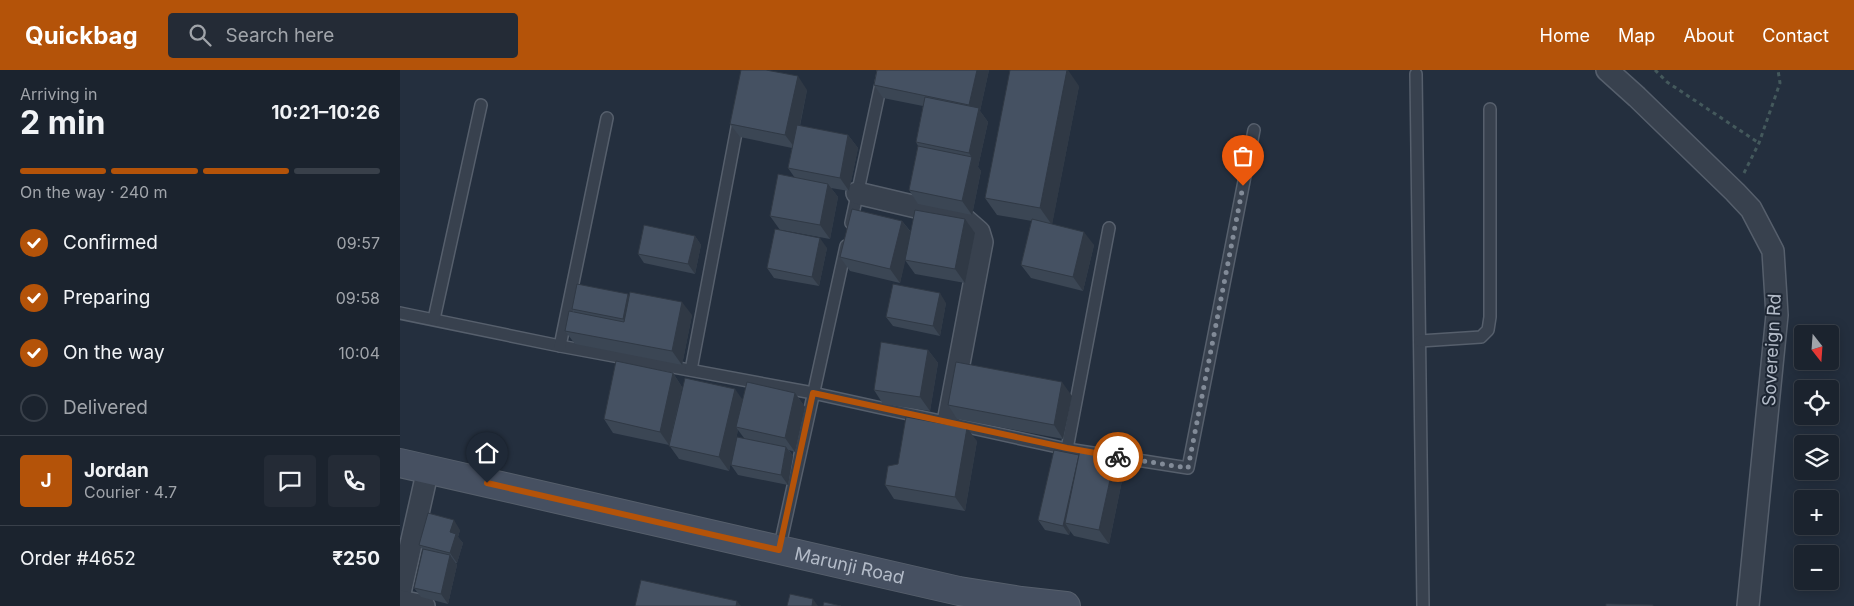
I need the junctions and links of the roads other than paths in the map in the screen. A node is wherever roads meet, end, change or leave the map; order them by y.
1 (884, 70) edge
2 (1606, 70) edge
3 (1416, 74) dead end
4 (481, 105) dead end
5 (1490, 110) dead end
6 (739, 113) edge
7 (607, 118) dead end
8 (1254, 130) dead end
9 (857, 193) junction
10 (1109, 228) dead end
11 (400, 313) edge
12 (434, 319) junction
13 (1420, 341) junction
14 (560, 346) junction
15 (691, 370) junction
16 (813, 393) junction
17 (948, 422) junction
18 (1067, 448) junction
19 (400, 464) edge
20 (428, 469) junction
21 (779, 550) junction
22 (400, 593) edge
23 (400, 601) edge
24 (1008, 602) edge
25 (424, 606) edge
26 (1066, 606) edge
27 (1423, 606) edge
28 (1748, 606) edge

1 - 9 lane
2 - 28 street, Sovereign Rd
3 - 13 lane
4 - 12 lane
5 - 13 lane
6 - 15 lane
7 - 14 lane
8 - 18 lane
9 - 16 lane
9 - 17 street
10 - 18 lane
11 - 12 lane
12 - 14 lane
13 - 27 lane
14 - 15 lane
15 - 16 lane
16 - 17 lane
16 - 21 lane
17 - 18 lane
19 - 20 street, Marunji Road
20 - 21 street, Marunji Road
20 - 22 street
21 - 24 street, Marunji Road
23 - 25 street
24 - 26 street, Marunji Road

